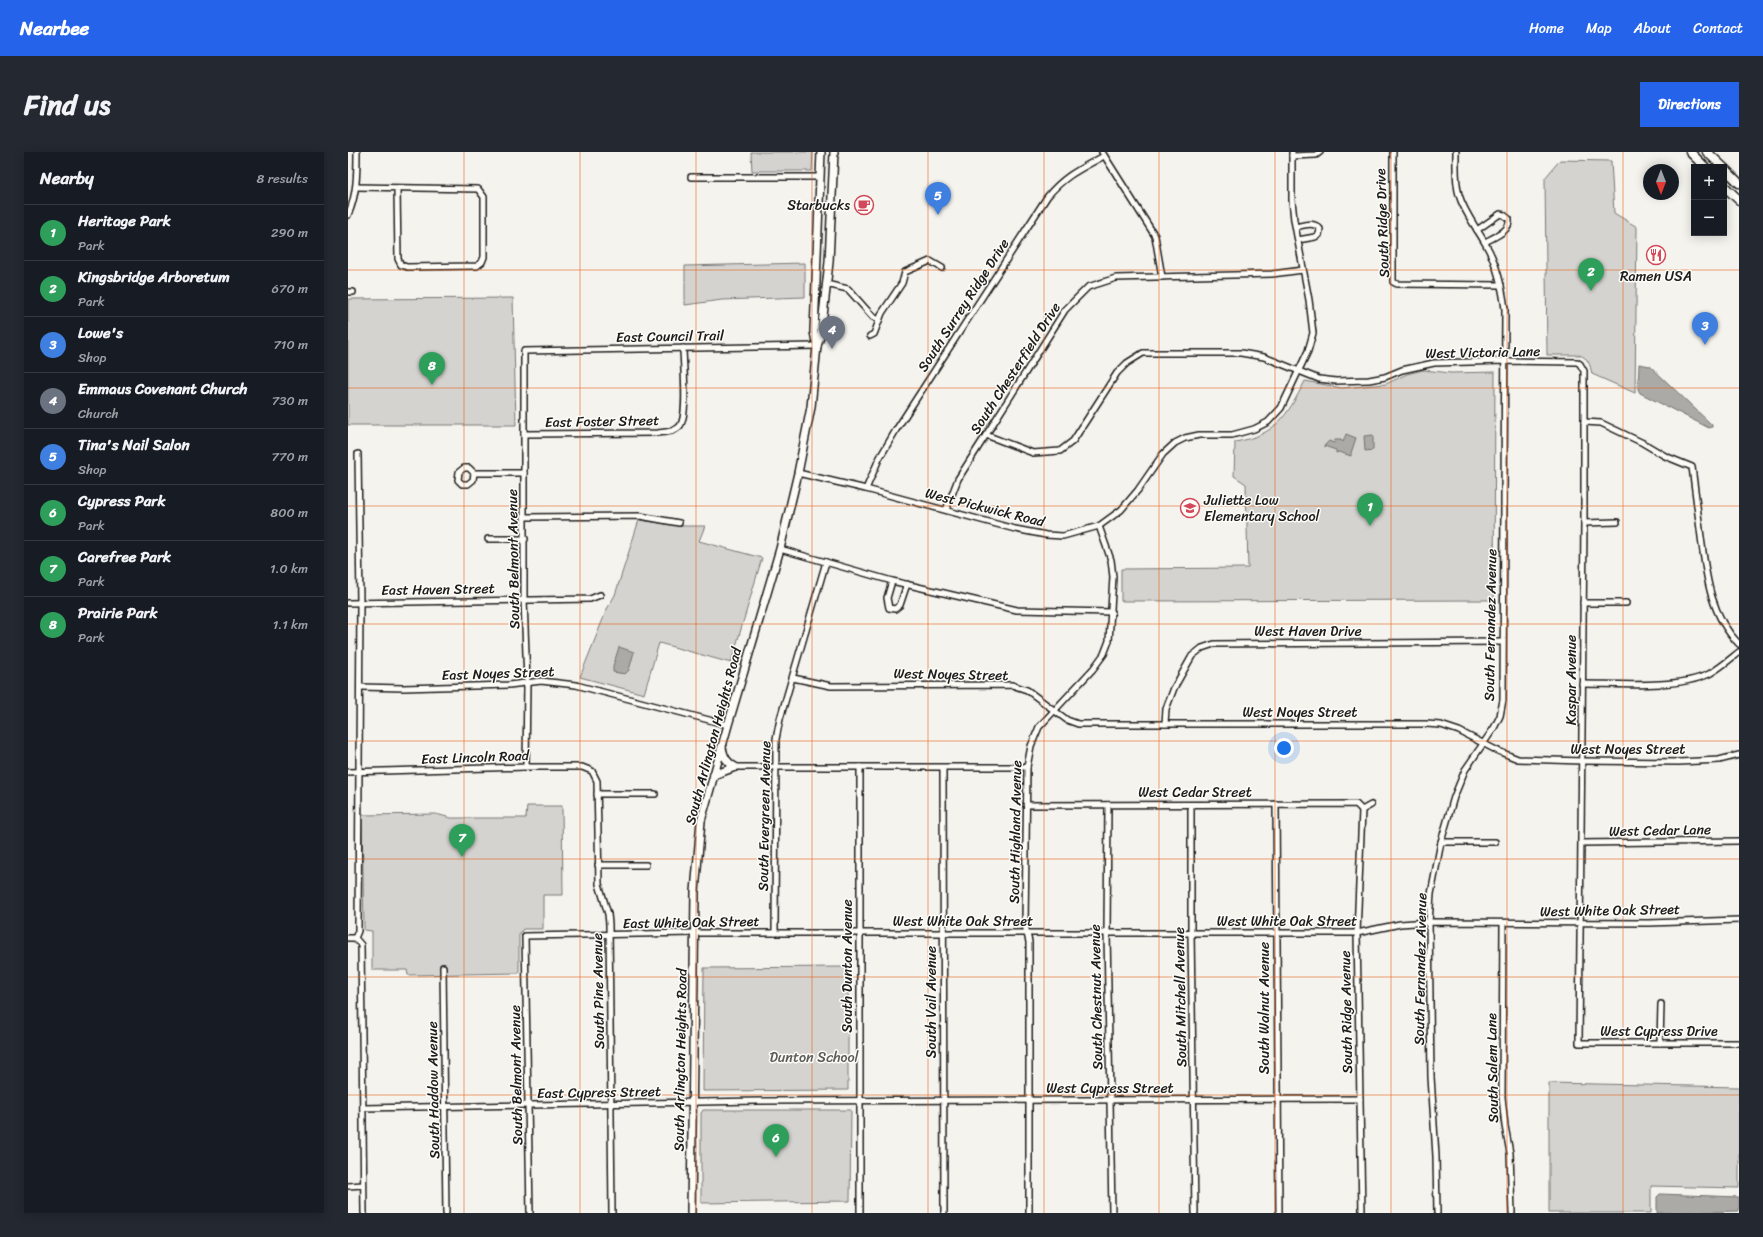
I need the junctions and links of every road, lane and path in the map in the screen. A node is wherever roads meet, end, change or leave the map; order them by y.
1 (357, 152) edge
2 (821, 152) edge
3 (834, 152) edge
4 (1320, 152) edge
5 (1393, 152) edge
6 (1456, 152) edge
7 (1690, 152) edge
8 (1707, 152) edge
9 (1103, 154) edge
10 (1292, 154) edge
11 (1702, 164) edge
12 (1719, 164) edge
13 (1727, 172) edge
14 (691, 177) dead end
15 (820, 177) junction
16 (1739, 183) edge
17 (356, 187) junction
18 (397, 189) junction
19 (1727, 189) edge
20 (1739, 200) edge
21 (348, 215) edge
22 (1296, 227) junction
23 (1477, 230) junction
24 (1298, 240) junction
25 (1485, 242) junction
26 (942, 268) dead end
27 (1303, 270) junction
28 (1162, 277) junction
29 (826, 284) junction
30 (1501, 285) junction
31 (879, 320) junction
32 (870, 336) dead end
33 (817, 346) junction
34 (682, 348) junction
35 (524, 351) joint
36 (1505, 361) junction
37 (1582, 366) joint
38 (1300, 371) junction
39 (1584, 422) junction
40 (524, 434) junction
41 (986, 435) junction
42 (358, 454) dead end
43 (474, 473) dead end
44 (524, 473) junction
45 (798, 473) junction
46 (866, 489) junction
47 (946, 510) junction
48 (525, 517) junction
49 (1618, 522) dead end
50 (679, 523) dead end
51 (1584, 524) junction
52 (1099, 526) junction
53 (488, 539) dead end
54 (525, 539) junction
55 (780, 548) junction
56 (826, 562) junction
57 (892, 581) junction
58 (907, 584) junction
59 (600, 595) dead end
60 (524, 599) junction
61 (348, 603) edge
62 (360, 603) junction
63 (1583, 603) junction
64 (1626, 603) dead end
65 (1112, 612) junction
66 (1502, 642) junction
67 (1739, 644) edge
68 (1739, 652) edge
69 (793, 678) junction
70 (527, 682) junction
71 (1582, 684) junction
72 (360, 687) junction
73 (1054, 709) junction
74 (1165, 724) junction
75 (728, 726) junction
76 (1483, 743) junction
77 (722, 746) junction
78 (1739, 755) edge
79 (1582, 762) junction
80 (526, 767) junction
81 (735, 767) junction
82 (776, 767) junction
83 (860, 767) junction
84 (943, 768) junction
85 (1027, 768) junction
86 (592, 771) joint
87 (348, 772) edge
88 (358, 772) junction
89 (714, 774) junction
90 (597, 794) junction
91 (655, 794) dead end
92 (1276, 804) junction
93 (1026, 805) junction
94 (1108, 805) junction
95 (1191, 805) junction
96 (1371, 805) dead end
97 (1362, 810) junction
98 (1739, 841) edge
99 (1441, 842) junction
100 (1495, 842) dead end
101 (1582, 843) junction
102 (598, 865) junction
103 (646, 865) dead end
104 (1739, 920) edge
105 (1429, 922) junction
106 (1503, 923) junction
107 (1580, 923) junction
108 (695, 933) junction
109 (858, 933) junction
110 (943, 933) junction
111 (1107, 933) junction
112 (1191, 933) junction
113 (1276, 933) junction
114 (1357, 933) junction
115 (775, 934) junction
116 (1028, 934) junction
117 (610, 935) junction
118 (525, 936) joint
119 (348, 938) edge
120 (355, 938) junction
121 (443, 967) dead end
122 (1661, 1004) dead end
123 (1579, 1043) joint
124 (1660, 1043) junction
125 (1739, 1043) edge
126 (1194, 1099) junction
127 (1277, 1099) junction
128 (1360, 1099) junction
129 (943, 1100) junction
130 (1029, 1100) junction
131 (1110, 1100) junction
132 (860, 1101) junction
133 (693, 1102) junction
134 (612, 1103) junction
135 (529, 1105) junction
136 (444, 1106) junction
137 (363, 1108) junction
138 (363, 1185) junction
139 (348, 1186) edge
140 (364, 1213) edge
141 (446, 1213) edge
142 (530, 1213) edge
143 (612, 1213) edge
144 (691, 1213) edge
145 (860, 1213) edge
146 (944, 1213) edge
147 (1028, 1213) edge
148 (1112, 1213) edge
149 (1195, 1213) edge
150 (1279, 1213) edge
151 (1362, 1213) edge
152 (1437, 1213) edge
153 (1512, 1213) edge

1 - 17 street
2 - 15 main road, South Arlington Heights Road
3 - 29 main road, South Arlington Heights Road
4 - 10 street
5 - 30 street, South Ridge Drive
6 - 23 street, South Fernandez Avenue
7 - 11 main road
8 - 12 main road
9 - 28 street
9 - 46 street, South Surrey Ridge Drive
10 - 22 street
13 - 16 main road
14 - 15 street
15 - 33 main road, South Arlington Heights Road
17 - 18 street
17 - 21 street
18 - 18 street
19 - 20 main road
22 - 24 street
22 - 24 street
23 - 25 street, South Fernandez Avenue
23 - 25 street
24 - 27 street
25 - 30 street, South Fernandez Avenue
26 - 31 street
27 - 28 street, South Chesterfield Drive
27 - 38 street
28 - 41 street, South Chesterfield Drive
29 - 31 street
29 - 33 main road, South Arlington Heights Road
30 - 36 street, South Fernandez Avenue
31 - 32 street
33 - 34 street, East Council Trail
33 - 45 main road, South Arlington Heights Road
34 - 35 street, East Council Trail
34 - 40 street, East Foster Street
35 - 40 street, South Belmont Avenue
36 - 37 street, West Victoria Lane
36 - 38 street, West Victoria Lane
36 - 66 street, South Fernandez Avenue
37 - 39 street, Kaspar Avenue
38 - 41 street, West Victoria Lane
38 - 52 street
39 - 51 street, Kaspar Avenue
39 - 67 street
40 - 44 street, South Belmont Avenue
41 - 47 street, South Chesterfield Drive
42 - 62 street
43 - 44 street
44 - 48 street, South Belmont Avenue
45 - 46 street, West Pickwick Road
45 - 55 main road, South Arlington Heights Road
46 - 47 street, West Pickwick Road
47 - 52 street, West Pickwick Road
48 - 50 street
48 - 54 street, South Belmont Avenue
49 - 51 street
51 - 63 street, Kaspar Avenue
52 - 65 street, South Highland Avenue
53 - 54 street
54 - 60 street, South Belmont Avenue
55 - 56 street
55 - 75 main road, South Arlington Heights Road
56 - 57 street
56 - 69 street, South Evergreen Avenue
57 - 58 street
57 - 58 street
58 - 65 street
59 - 60 street, East Haven Street
60 - 62 street, East Haven Street
60 - 70 street, South Belmont Avenue
61 - 62 street, East Haven Street
62 - 72 street
63 - 64 street
63 - 71 street, Kaspar Avenue
65 - 73 street, South Highland Avenue
66 - 74 street, West Haven Drive
66 - 76 street, South Fernandez Avenue
68 - 71 street
69 - 73 street, West Noyes Street
69 - 82 street, South Evergreen Avenue
70 - 72 street, East Noyes Street
70 - 75 street, East Noyes Street
70 - 80 street, South Belmont Avenue
71 - 79 street, Kaspar Avenue
72 - 88 street
73 - 74 street, West Noyes Street
73 - 85 street, South Highland Avenue
74 - 76 street, West Noyes Street
75 - 77 main road, South Arlington Heights Road
76 - 79 street, West Noyes Street
76 - 99 street, South Fernandez Avenue
77 - 81 main road
77 - 89 main road, South Arlington Heights Road
78 - 79 street, West Noyes Street
79 - 101 street, Kaspar Avenue
80 - 86 street, East Lincoln Road
80 - 88 street, East Lincoln Road
81 - 82 street
81 - 89 main road
82 - 83 street
82 - 115 street, South Evergreen Avenue
83 - 84 street
83 - 109 street, South Dunton Avenue
84 - 85 street
84 - 110 street, South Vail Avenue
85 - 93 street, South Highland Avenue
86 - 90 street, South Pine Avenue
87 - 88 street, East Lincoln Road
88 - 120 street
89 - 108 main road, South Arlington Heights Road
90 - 91 street
90 - 102 street, South Pine Avenue
92 - 95 street, West Cedar Street
92 - 97 street, West Cedar Street
92 - 113 street, South Walnut Avenue
93 - 94 street, West Cedar Street
93 - 116 street, South Highland Avenue
94 - 95 street, West Cedar Street
94 - 111 street, South Chestnut Avenue
95 - 112 street, South Mitchell Avenue
96 - 97 street
97 - 114 street, South Ridge Avenue
98 - 101 street, West Cedar Lane
99 - 100 street
99 - 105 street, South Fernandez Avenue
101 - 107 street, Kaspar Avenue
102 - 103 street
102 - 117 street, South Pine Avenue
104 - 107 street, West White Oak Street
105 - 106 street, West White Oak Street
105 - 114 street, West White Oak Street
105 - 152 street, South Fernandez Avenue
106 - 107 street, West White Oak Street
106 - 153 street, South Salem Lane
107 - 123 street, Kaspar Avenue
108 - 115 street, East White Oak Street
108 - 117 street, East White Oak Street
108 - 133 main road, South Arlington Heights Road
109 - 110 street, West White Oak Street
109 - 115 street, East White Oak Street
109 - 132 street, South Dunton Avenue
110 - 116 street, West White Oak Street
110 - 129 street, South Vail Avenue
111 - 112 street, West White Oak Street
111 - 116 street, West White Oak Street
111 - 131 street, South Chestnut Avenue
112 - 113 street, West White Oak Street
112 - 126 street, South Mitchell Avenue
113 - 114 street, West White Oak Street
113 - 127 street, South Walnut Avenue
114 - 128 street, South Ridge Avenue
116 - 130 street, South Highland Avenue
117 - 118 street, East White Oak Street
117 - 134 street, South Pine Avenue
118 - 135 street, South Belmont Avenue
119 - 120 street
120 - 137 street
121 - 136 street, South Haddow Avenue
122 - 124 street
123 - 124 street, West Cypress Drive
124 - 125 street, West Cypress Drive
126 - 127 street, West Cypress Street
126 - 131 street, West Cypress Street
126 - 149 street, South Mitchell Avenue
127 - 128 street, West Cypress Street
127 - 150 street, South Walnut Avenue
128 - 151 street, South Ridge Avenue
129 - 130 street, West Cypress Street
129 - 132 street, West Cypress Street
129 - 146 street, South Vail Avenue
130 - 131 street, West Cypress Street
130 - 147 street, South Highland Avenue
131 - 148 street, South Chestnut Avenue
132 - 133 street, East Cypress Street
132 - 145 street, South Dunton Avenue
133 - 134 street, East Cypress Street
133 - 144 main road, South Arlington Heights Road
134 - 135 street, East Cypress Street
134 - 143 street, South Pine Avenue
135 - 136 street, East Cypress Street
135 - 142 street, South Belmont Avenue
136 - 137 street, East Cypress Street
136 - 141 street, South Haddow Avenue
137 - 138 street
138 - 139 street
138 - 140 street

